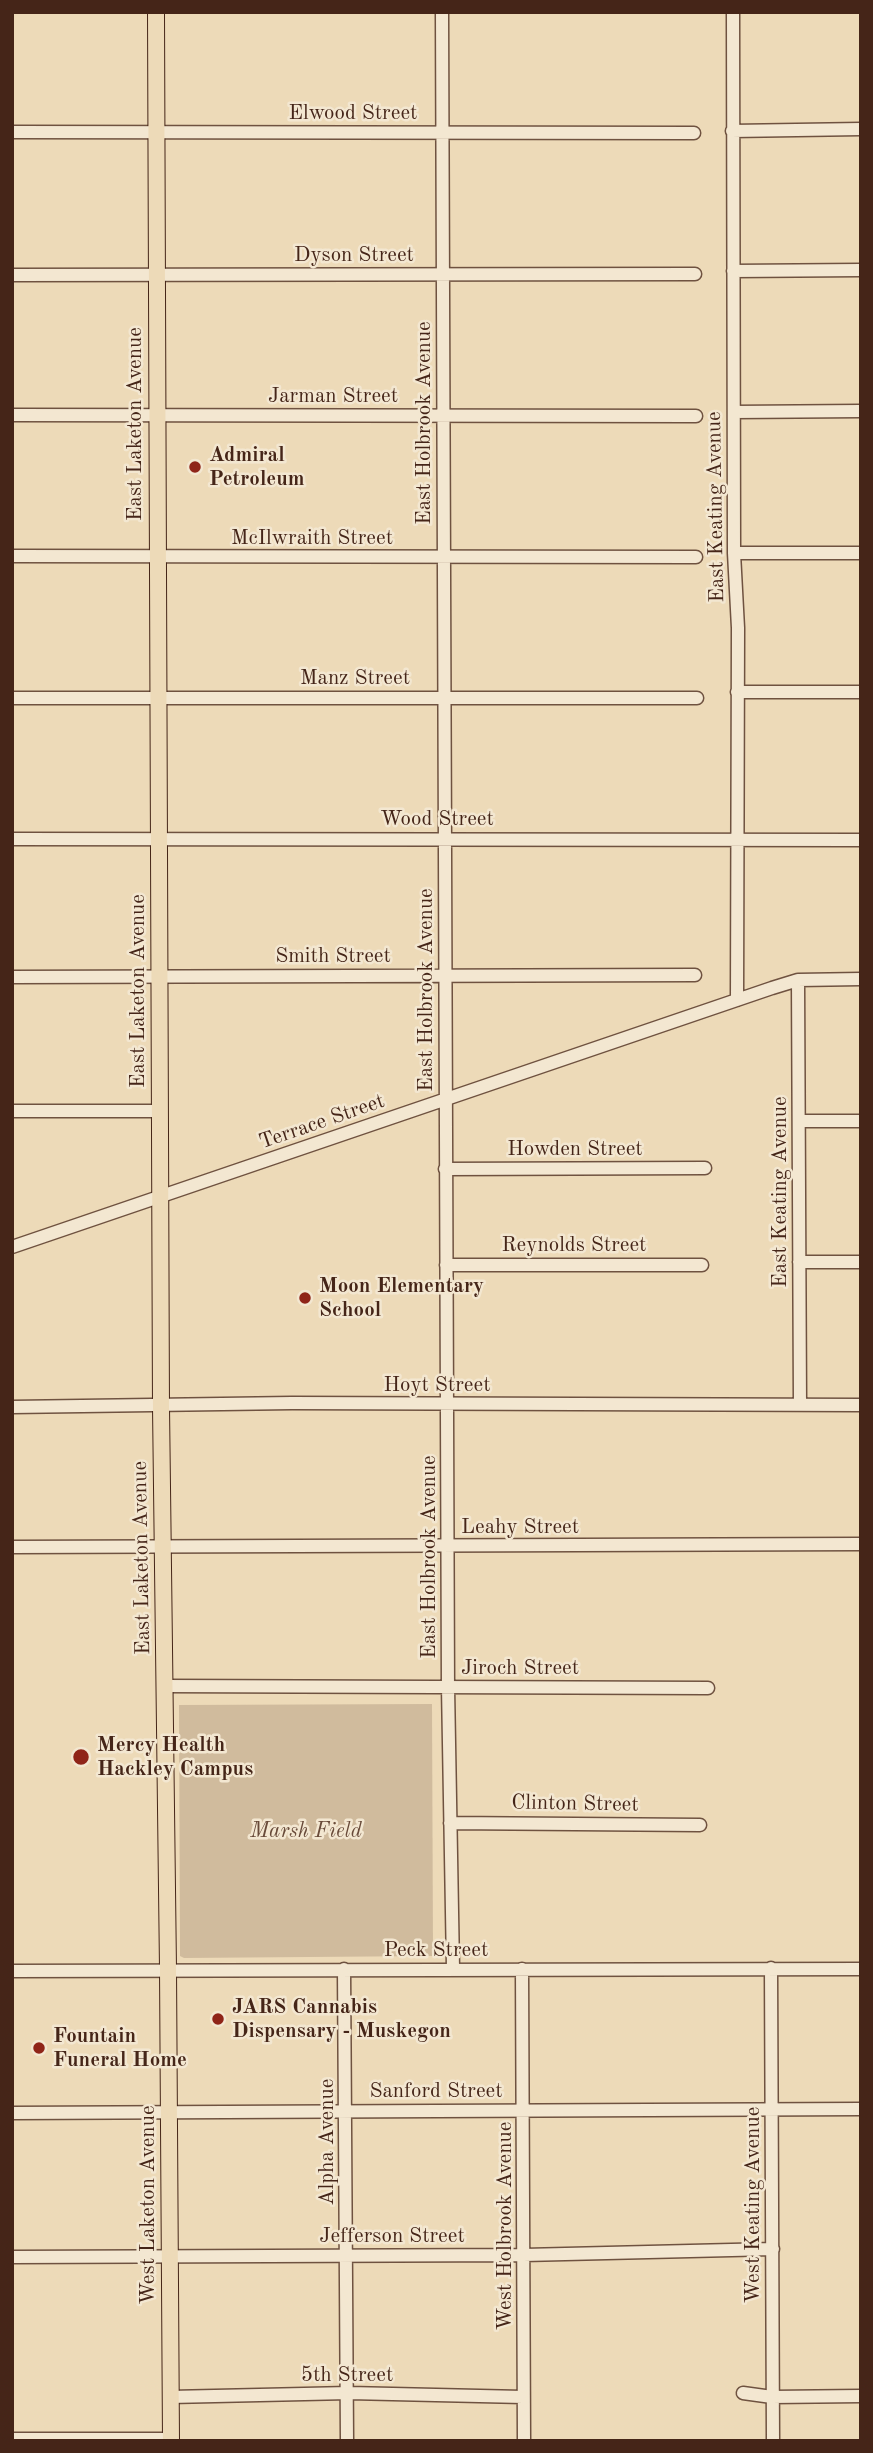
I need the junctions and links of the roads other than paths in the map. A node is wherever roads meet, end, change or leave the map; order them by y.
1 (156, 12) edge
2 (442, 12) edge
3 (733, 12) edge
4 (861, 129) edge
5 (732, 131) junction
6 (12, 132) edge
7 (156, 132) junction
8 (442, 133) junction
9 (694, 133) dead end
10 (861, 270) edge
11 (733, 271) junction
12 (156, 274) junction
13 (443, 274) junction
14 (695, 274) dead end
15 (12, 275) edge
16 (861, 411) edge
17 (734, 412) junction
18 (156, 414) junction
19 (12, 415) edge
20 (444, 415) junction
21 (696, 416) dead end
22 (734, 553) junction
23 (861, 553) edge
24 (12, 556) edge
25 (157, 557) junction
26 (444, 557) junction
27 (696, 557) dead end
28 (737, 692) junction
29 (861, 692) edge
30 (444, 697) junction
31 (12, 698) edge
32 (157, 698) junction
33 (697, 698) dead end
34 (445, 838) junction
35 (12, 839) edge
36 (159, 839) junction
37 (861, 840) edge
38 (737, 841) junction
39 (695, 975) dead end
40 (445, 976) junction
41 (12, 977) edge
42 (159, 977) junction
43 (861, 979) edge
44 (798, 980) junction
45 (737, 1000) junction
46 (446, 1101) junction
47 (12, 1111) edge
48 (160, 1111) junction
49 (799, 1121) junction
50 (861, 1121) edge
51 (705, 1168) dead end
52 (445, 1170) junction
53 (160, 1197) junction
54 (12, 1247) edge
55 (799, 1262) junction
56 (861, 1262) edge
57 (446, 1265) junction
58 (702, 1265) dead end
59 (448, 1404) junction
60 (800, 1405) junction
61 (861, 1405) edge
62 (12, 1407) edge
63 (161, 1407) junction
64 (861, 1544) edge
65 (164, 1546) junction
66 (448, 1546) junction
67 (12, 1547) edge
68 (164, 1686) junction
69 (448, 1687) junction
70 (708, 1688) dead end
71 (450, 1822) junction
72 (700, 1825) dead end
73 (453, 1968) junction
74 (771, 1968) junction
75 (169, 1969) junction
76 (344, 1969) junction
77 (522, 1969) junction
78 (861, 1969) edge
79 (12, 1971) edge
80 (861, 2109) edge
81 (347, 2110) junction
82 (524, 2110) junction
83 (772, 2110) junction
84 (168, 2112) junction
85 (12, 2113) edge
86 (773, 2249) junction
87 (169, 2255) junction
88 (524, 2255) junction
89 (345, 2256) junction
90 (12, 2257) edge
91 (349, 2393) junction
92 (743, 2393) dead end
93 (861, 2396) edge
94 (170, 2397) junction
95 (523, 2397) junction
96 (772, 2397) junction
97 (12, 2439) edge
98 (170, 2440) edge
99 (347, 2441) edge
100 (524, 2441) edge
101 (773, 2441) edge

1 - 7 main road, East Laketon Avenue
2 - 8 street, East Holbrook Avenue
3 - 5 street, East Keating Avenue
4 - 5 street
5 - 11 street, East Keating Avenue
6 - 7 street, Elwood Street
7 - 8 street, Elwood Street
7 - 12 main road, East Laketon Avenue
8 - 9 street, Elwood Street
8 - 13 street, East Holbrook Avenue
10 - 11 street
11 - 17 street, East Keating Avenue
12 - 13 street, Dyson Street
12 - 15 street, Dyson Street
12 - 18 main road, East Laketon Avenue
13 - 14 street, Dyson Street
13 - 20 street, East Holbrook Avenue
16 - 17 street
17 - 22 street, East Keating Avenue
18 - 19 street, Jarman Street
18 - 20 street, Jarman Street
18 - 25 main road, East Laketon Avenue
20 - 21 street, Jarman Street
20 - 26 street, East Holbrook Avenue
22 - 23 street
22 - 28 street, East Keating Avenue
24 - 25 street, McIlwraith Street
25 - 26 street, McIlwraith Street
25 - 32 main road, East Laketon Avenue
26 - 27 street, McIlwraith Street
26 - 30 street, East Holbrook Avenue
28 - 29 street
28 - 38 street, East Keating Avenue
30 - 32 street, Manz Street
30 - 33 street, Manz Street
30 - 34 street, East Holbrook Avenue
31 - 32 street, Manz Street
32 - 36 main road, East Laketon Avenue
34 - 36 street, Wood Street
34 - 38 street, Wood Street
34 - 40 street, East Holbrook Avenue
35 - 36 street, Wood Street
36 - 42 main road, East Laketon Avenue
37 - 38 street, Wood Street
38 - 45 street, East Keating Avenue
39 - 40 street, Smith Street
40 - 42 street, Smith Street
40 - 46 street, East Holbrook Avenue
41 - 42 street, Smith Street
42 - 48 main road, East Laketon Avenue
43 - 44 street, Terrace Street
44 - 45 street, Terrace Street
44 - 49 street, East Keating Avenue
45 - 46 street, Terrace Street
46 - 52 street, East Holbrook Avenue
46 - 53 street, Terrace Street
47 - 48 street
48 - 53 main road, East Laketon Avenue
49 - 50 street
49 - 55 street, East Keating Avenue
51 - 52 street, Howden Street
52 - 57 street, East Holbrook Avenue
53 - 54 street, Terrace Street
53 - 63 main road, East Laketon Avenue
55 - 56 street
55 - 60 street, East Keating Avenue
57 - 58 street, Reynolds Street
57 - 59 street, East Holbrook Avenue
59 - 60 street, Hoyt Street
59 - 63 street, Hoyt Street
59 - 66 street, East Holbrook Avenue
60 - 61 street, Hoyt Street
62 - 63 street, Hoyt Street
63 - 65 main road, East Laketon Avenue
64 - 66 street, Leahy Street
65 - 66 street, Leahy Street
65 - 67 street, Leahy Street
65 - 68 main road, East Laketon Avenue
66 - 69 street, East Holbrook Avenue
68 - 69 street, Jiroch Street
68 - 75 main road, East Laketon Avenue
69 - 70 street, Jiroch Street
69 - 71 street, East Holbrook Avenue
71 - 72 street, Clinton Street
71 - 73 street, East Holbrook Avenue
73 - 76 street, Peck Street
73 - 77 street, Peck Street
74 - 77 street, Peck Street
74 - 78 street, Peck Street
74 - 83 street, West Keating Avenue
75 - 76 street, Peck Street
75 - 79 street, Peck Street
75 - 84 main road, West Laketon Avenue
76 - 81 street, Alpha Avenue
77 - 82 street, West Holbrook Avenue
80 - 83 street, Sanford Street
81 - 82 street, Sanford Street
81 - 84 street, Sanford Street
81 - 89 street, Alpha Avenue
82 - 83 street, Sanford Street
82 - 88 street, West Holbrook Avenue
83 - 86 street, West Keating Avenue
84 - 85 street, Sanford Street
84 - 87 main road, West Laketon Avenue
86 - 88 street, Jefferson Street
86 - 96 street, West Keating Avenue
87 - 89 street, Jefferson Street
87 - 90 street, Jefferson Street
87 - 94 main road, West Laketon Avenue
88 - 89 street, Jefferson Street
88 - 95 street, West Holbrook Avenue
89 - 91 street, Alpha Avenue
91 - 94 street, 5th Street
91 - 95 street, 5th Street
91 - 99 street, Alpha Avenue
92 - 96 street
93 - 96 street
94 - 98 main road, West Laketon Avenue
95 - 100 street, West Holbrook Avenue
96 - 101 street, West Keating Avenue
97 - 98 street

